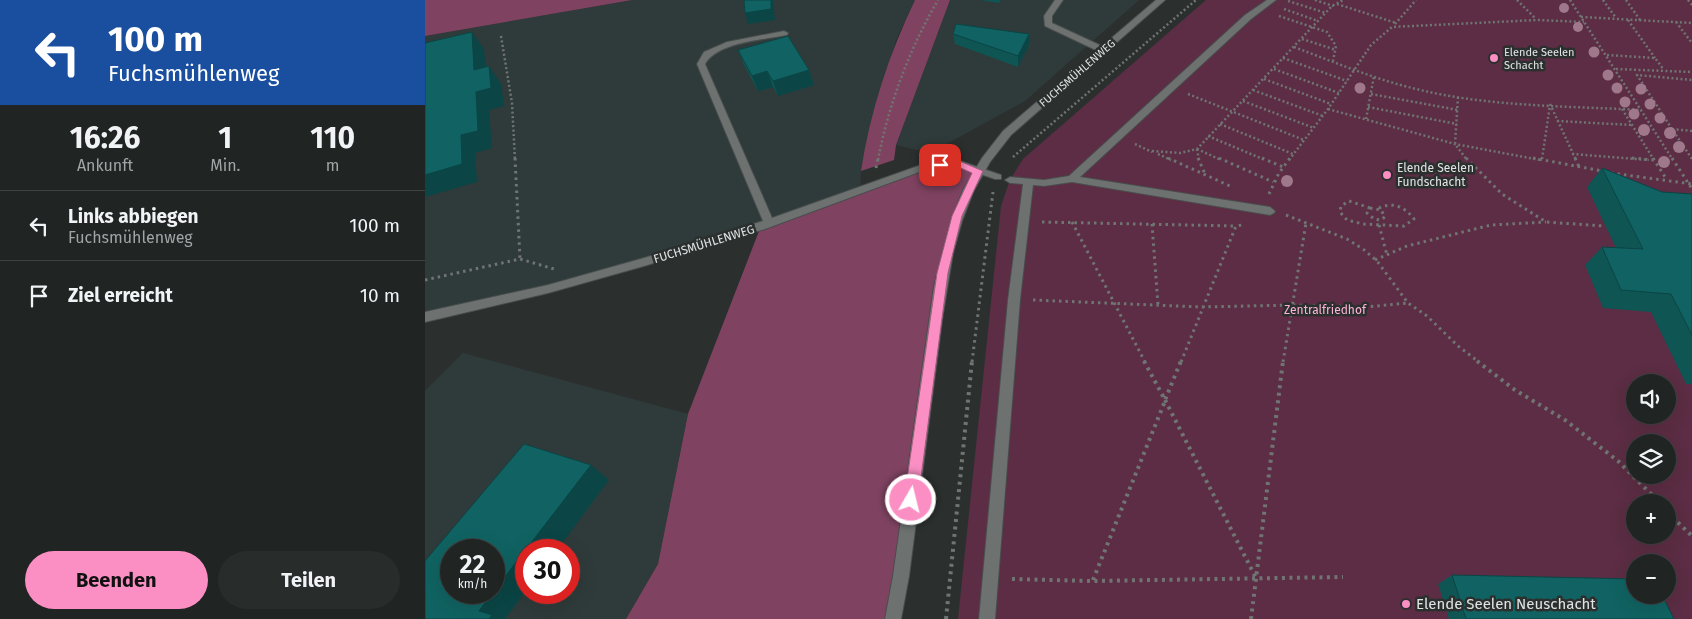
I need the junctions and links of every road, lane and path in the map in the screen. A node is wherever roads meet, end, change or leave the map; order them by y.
1 (937, 0) edge
2 (1059, 0) edge
3 (1161, 0) edge
4 (1285, 0) edge
5 (1315, 0) edge
6 (1343, 0) edge
7 (1416, 0) edge
8 (1517, 0) edge
9 (1570, 0) edge
10 (1603, 0) edge
11 (1626, 0) edge
12 (1688, 0) edge
13 (1266, 4) edge
14 (1337, 4) junction
15 (1692, 5) edge
16 (1333, 6) junction
17 (1326, 13) junction
18 (1581, 17) junction
19 (1616, 19) junction
20 (1537, 20) junction
21 (1628, 20) junction
22 (1641, 20) junction
23 (1319, 21) junction
24 (1585, 22) junction
25 (1676, 22) junction
26 (1396, 23) junction
27 (1692, 23) edge
28 (1313, 27) junction
29 (1392, 27) junction
30 (784, 33) dead end
31 (501, 36) dead end
32 (1302, 39) junction
33 (1692, 43) edge
34 (1294, 48) junction
35 (1103, 50) junction
36 (1336, 50) junction
37 (1606, 55) junction
38 (1283, 58) junction
39 (1655, 58) junction
40 (1333, 61) junction
41 (1273, 68) junction
42 (1355, 69) junction
43 (1616, 69) junction
44 (1634, 70) junction
45 (1664, 70) junction
46 (1692, 72) edge
47 (1374, 76) junction
48 (1637, 76) junction
49 (1264, 79) junction
50 (1347, 80) junction
51 (1692, 80) edge
52 (1171, 87) junction
53 (1253, 90) junction
54 (1339, 93) junction
55 (1371, 94) junction
56 (1458, 97) junction
57 (1243, 101) junction
58 (1332, 104) junction
59 (1550, 104) junction
60 (1368, 108) junction
61 (1328, 109) junction
62 (1622, 109) junction
63 (1458, 110) junction
64 (1643, 110) junction
65 (1232, 112) junction
66 (1323, 116) junction
67 (1366, 119) junction
68 (1557, 120) junction
69 (1220, 124) junction
70 (1457, 124) junction
71 (1632, 125) junction
72 (1314, 128) junction
73 (1672, 129) junction
74 (1692, 131) edge
75 (1117, 136) junction
76 (1209, 136) junction
77 (1304, 140) junction
78 (1455, 144) junction
79 (1197, 149) junction
80 (1152, 152) junction
81 (1293, 154) junction
82 (1572, 154) junction
83 (1542, 159) junction
84 (1692, 159) edge
85 (1655, 160) junction
86 (1283, 167) junction
87 (1579, 167) junction
88 (978, 171) junction
89 (1206, 175) junction
90 (998, 177) dead end
91 (1072, 179) junction
92 (1009, 180) dead end
93 (1667, 180) junction
94 (1273, 182) junction
95 (1028, 183) junction
96 (1691, 183) edge
97 (873, 185) junction
98 (1692, 189) edge
99 (1239, 190) dead end
100 (1253, 208) junction
101 (1370, 208) junction
102 (1377, 209) junction
103 (1270, 211) junction
104 (1378, 220) junction
105 (1024, 221) junction
106 (1072, 222) junction
107 (1546, 222) junction
108 (769, 223) junction
109 (1306, 223) junction
110 (1152, 224) junction
111 (1379, 224) junction
112 (1236, 226) junction
113 (1604, 226) dead end
114 (1387, 255) junction
115 (520, 259) junction
116 (1375, 260) junction
117 (425, 280) edge
118 (575, 282) junction
119 (1015, 300) junction
120 (1408, 303) junction
121 (1115, 304) junction
122 (1158, 305) junction
123 (1293, 305) junction
124 (1202, 307) junction
125 (425, 317) edge
126 (1165, 400) junction
127 (1651, 494) edge
128 (1676, 521) edge
129 (1692, 536) edge
130 (1343, 577) dead end
131 (991, 578) junction
132 (1257, 579) junction
133 (1092, 581) junction
134 (893, 619) edge
135 (987, 619) edge
136 (1251, 619) edge

1 - 97 path
2 - 35 lane
3 - 35 street, FUCHSMÜHLENWEG
4 - 17 path
5 - 16 path
6 - 14 path
7 - 26 path
8 - 20 path
9 - 18 path
10 - 19 path
11 - 22 path
12 - 15 path
13 - 23 path
13 - 28 path
13 - 52 lane
14 - 16 path
14 - 26 path
16 - 17 path
17 - 23 path
18 - 19 path
18 - 24 path
19 - 21 path
20 - 24 path
20 - 29 path
21 - 22 path
21 - 39 path
22 - 25 path
23 - 28 path
24 - 37 path
25 - 27 path
25 - 33 path
26 - 29 path
28 - 32 path
28 - 36 path
29 - 42 path
30 - 108 lane
31 - 115 path
32 - 34 path
32 - 36 path
34 - 38 path
34 - 40 path
35 - 88 street, FUCHSMÜHLENWEG
36 - 40 path
37 - 39 path
37 - 43 path
38 - 41 path
38 - 50 path
39 - 45 path
40 - 42 path
41 - 49 path
41 - 54 path
42 - 47 path
42 - 50 path
43 - 44 path
43 - 64 path
44 - 45 path
44 - 48 path
45 - 46 path
47 - 55 path
47 - 56 path
48 - 51 path
48 - 73 path
49 - 53 path
49 - 58 path
50 - 54 path
52 - 65 path
52 - 75 lane
53 - 57 path
53 - 66 path
54 - 58 path
55 - 60 path
55 - 63 path
56 - 59 path
56 - 63 path
57 - 65 path
57 - 72 path
58 - 61 path
59 - 62 path
59 - 68 path
59 - 83 path
60 - 67 path
60 - 70 path
61 - 66 path
61 - 67 path
62 - 64 path
62 - 71 path
63 - 70 path
64 - 96 path
65 - 69 path
65 - 77 path
66 - 72 path
67 - 78 path
68 - 71 path
68 - 82 path
69 - 76 path
69 - 81 path
70 - 78 path
71 - 85 path
72 - 77 path
73 - 74 path
73 - 84 path
75 - 80 path
75 - 91 lane
76 - 79 path
76 - 86 path
77 - 81 path
78 - 83 path
78 - 107 path
79 - 80 path
79 - 89 path
79 - 94 path
80 - 89 path
81 - 86 path
82 - 85 path
82 - 87 path
83 - 87 path
85 - 93 path
86 - 94 path
87 - 93 path
88 - 90 lane
88 - 97 lane, FUCHSMÜHLENWEG
88 - 134 street, FUCHSMÜHLENWEG
89 - 99 path
91 - 95 lane
91 - 100 lane
92 - 95 lane
93 - 96 path
94 - 103 path
95 - 105 lane
96 - 98 path
97 - 108 lane, FUCHSMÜHLENWEG
100 - 103 lane
100 - 112 path
101 - 102 path
101 - 104 path
101 - 111 path
102 - 104 path
102 - 111 path
103 - 109 path
104 - 111 path
105 - 106 path
105 - 119 lane
106 - 110 path
106 - 121 path
107 - 113 path
107 - 114 path
108 - 118 lane, FUCHSMÜHLENWEG
109 - 116 path
109 - 123 path
110 - 112 path
110 - 122 path
111 - 114 path
112 - 124 path
114 - 116 path
115 - 117 path
115 - 118 path
116 - 120 path
118 - 125 lane, FUCHSMÜHLENWEG
119 - 121 path
119 - 131 lane
120 - 123 path
120 - 127 path
121 - 122 path
121 - 126 path
122 - 124 path
123 - 124 path
123 - 132 path
124 - 126 path
126 - 132 path
126 - 133 path
128 - 129 path
130 - 132 path
131 - 133 path
131 - 135 lane
132 - 133 path
132 - 136 path

